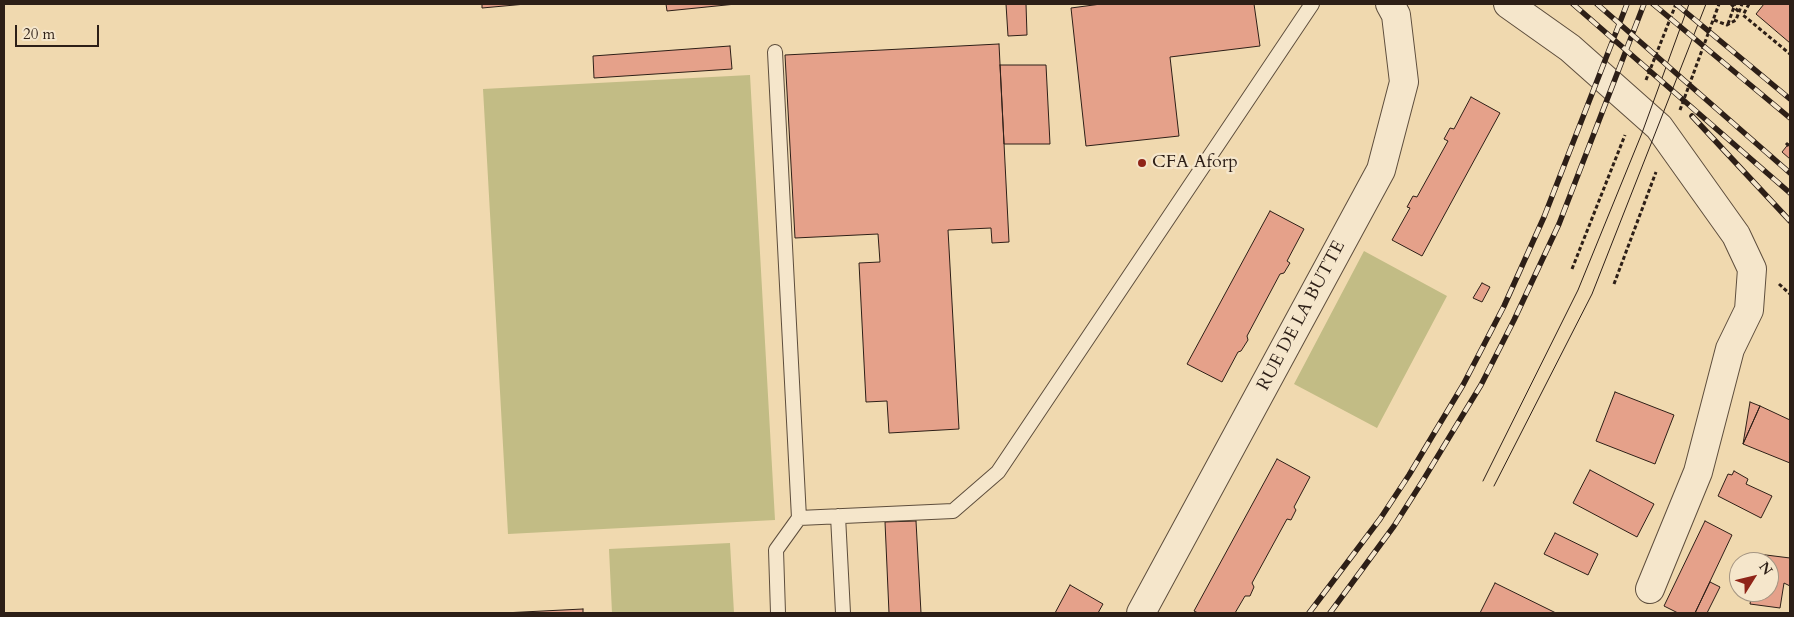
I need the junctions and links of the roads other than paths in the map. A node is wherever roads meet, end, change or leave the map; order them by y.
1 (1312, 4) edge
2 (1390, 4) edge
3 (1508, 4) edge
4 (775, 52) dead end
5 (838, 516) junction
6 (799, 518) junction
7 (1650, 589) dead end
8 (778, 613) edge
9 (843, 613) edge
10 (1141, 613) edge

1 - 5 lane
2 - 10 street, RUE DE LA BUTTE
3 - 7 street
4 - 6 lane
5 - 6 lane
5 - 9 lane
6 - 8 lane

